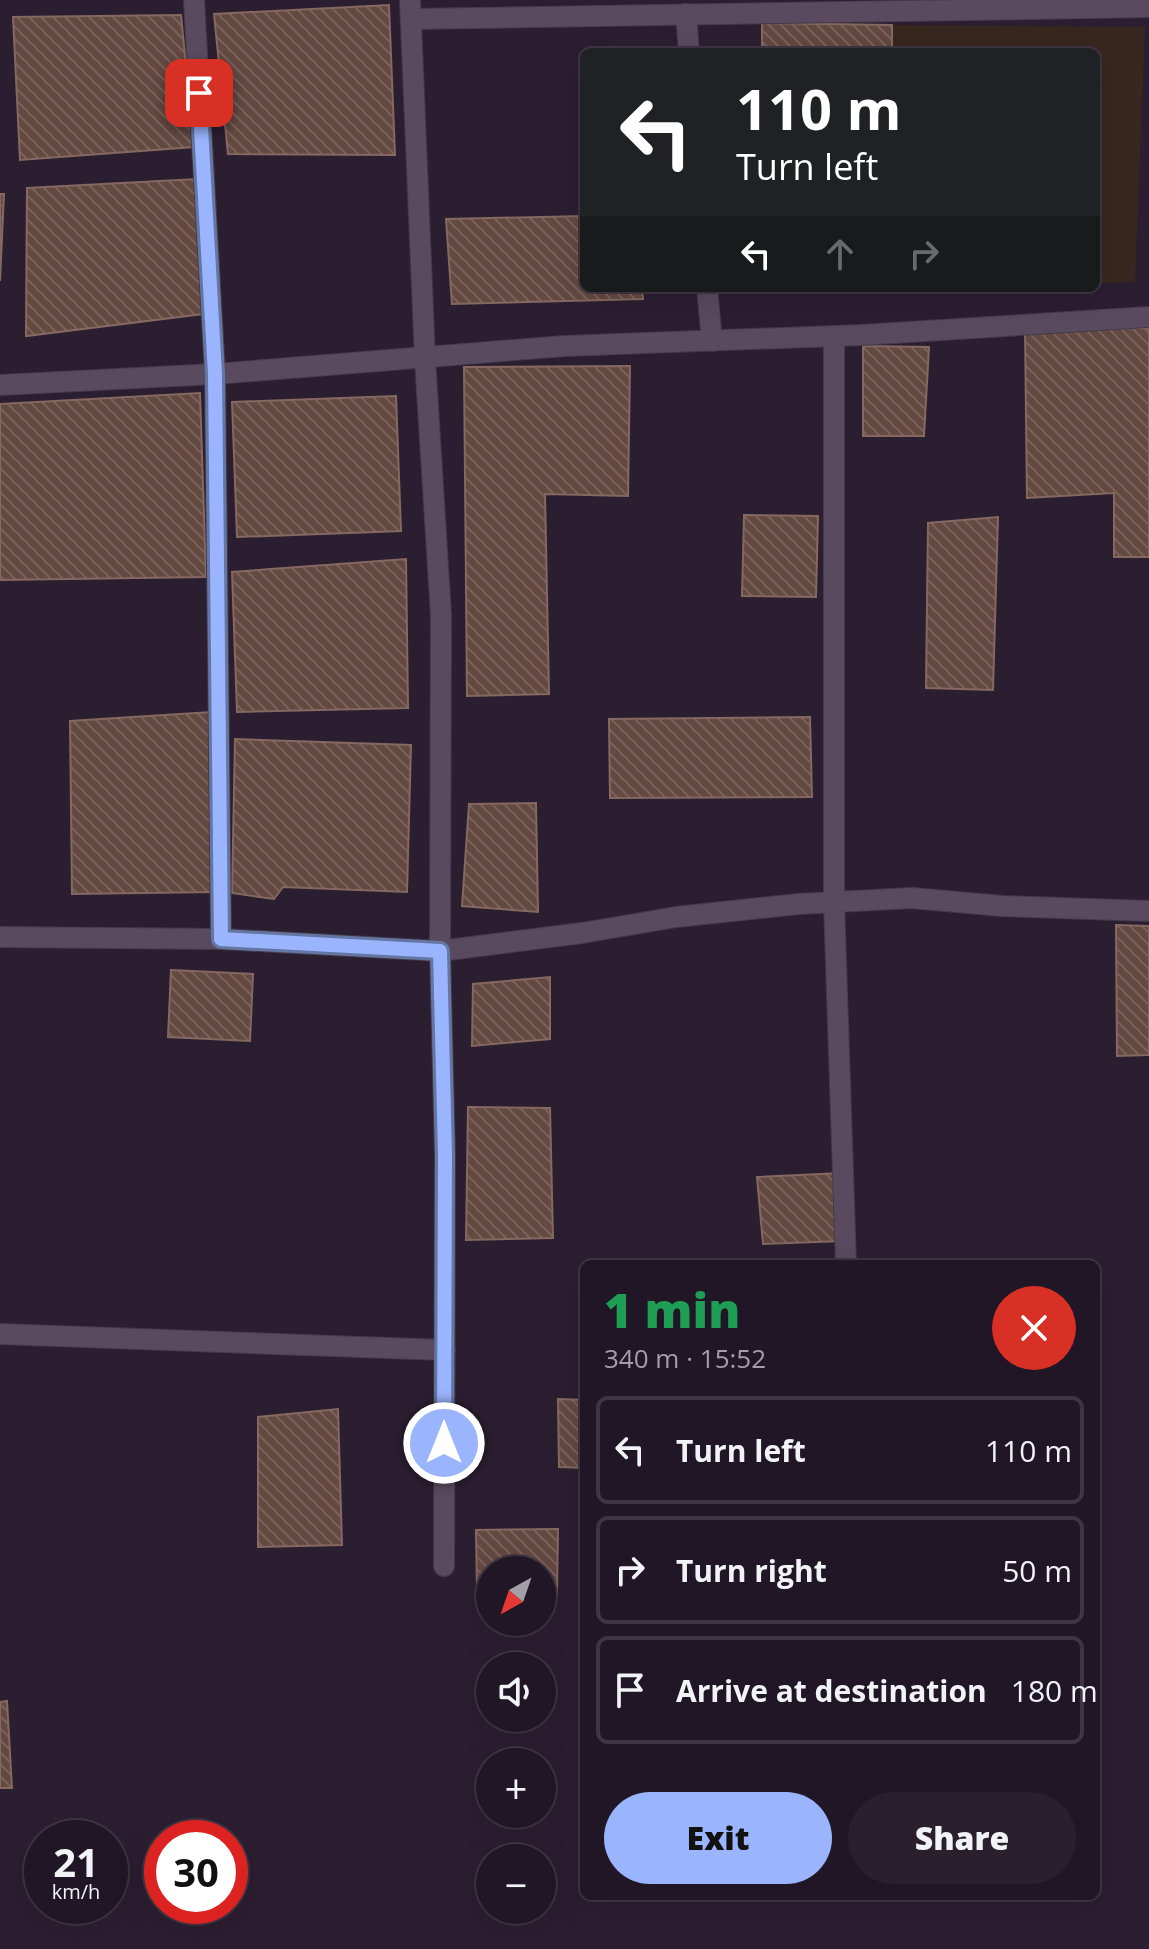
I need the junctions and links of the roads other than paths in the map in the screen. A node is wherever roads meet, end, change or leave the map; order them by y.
1 (194, 0) edge
2 (1149, 7) edge
3 (410, 10) edge
4 (686, 14) junction
5 (689, 48) edge
6 (707, 292) edge
7 (1149, 317) edge
8 (834, 336) junction
9 (712, 341) junction
10 (425, 359) junction
11 (215, 374) junction
12 (0, 385) edge
13 (834, 902) junction
14 (1149, 911) edge
15 (0, 937) edge
16 (221, 939) junction
17 (440, 951) junction
18 (846, 1260) edge
19 (0, 1334) edge
20 (445, 1350) junction
21 (444, 1566) dead end

1 - 11 street
2 - 4 street
3 - 4 street
3 - 10 street
4 - 5 street
6 - 9 street
7 - 8 street
8 - 9 street
8 - 13 street
9 - 10 street
10 - 11 street
10 - 17 street
11 - 12 street
11 - 16 street
13 - 14 street
13 - 17 street
13 - 18 street
15 - 16 street
16 - 17 street
17 - 20 street
19 - 20 street
20 - 21 street

